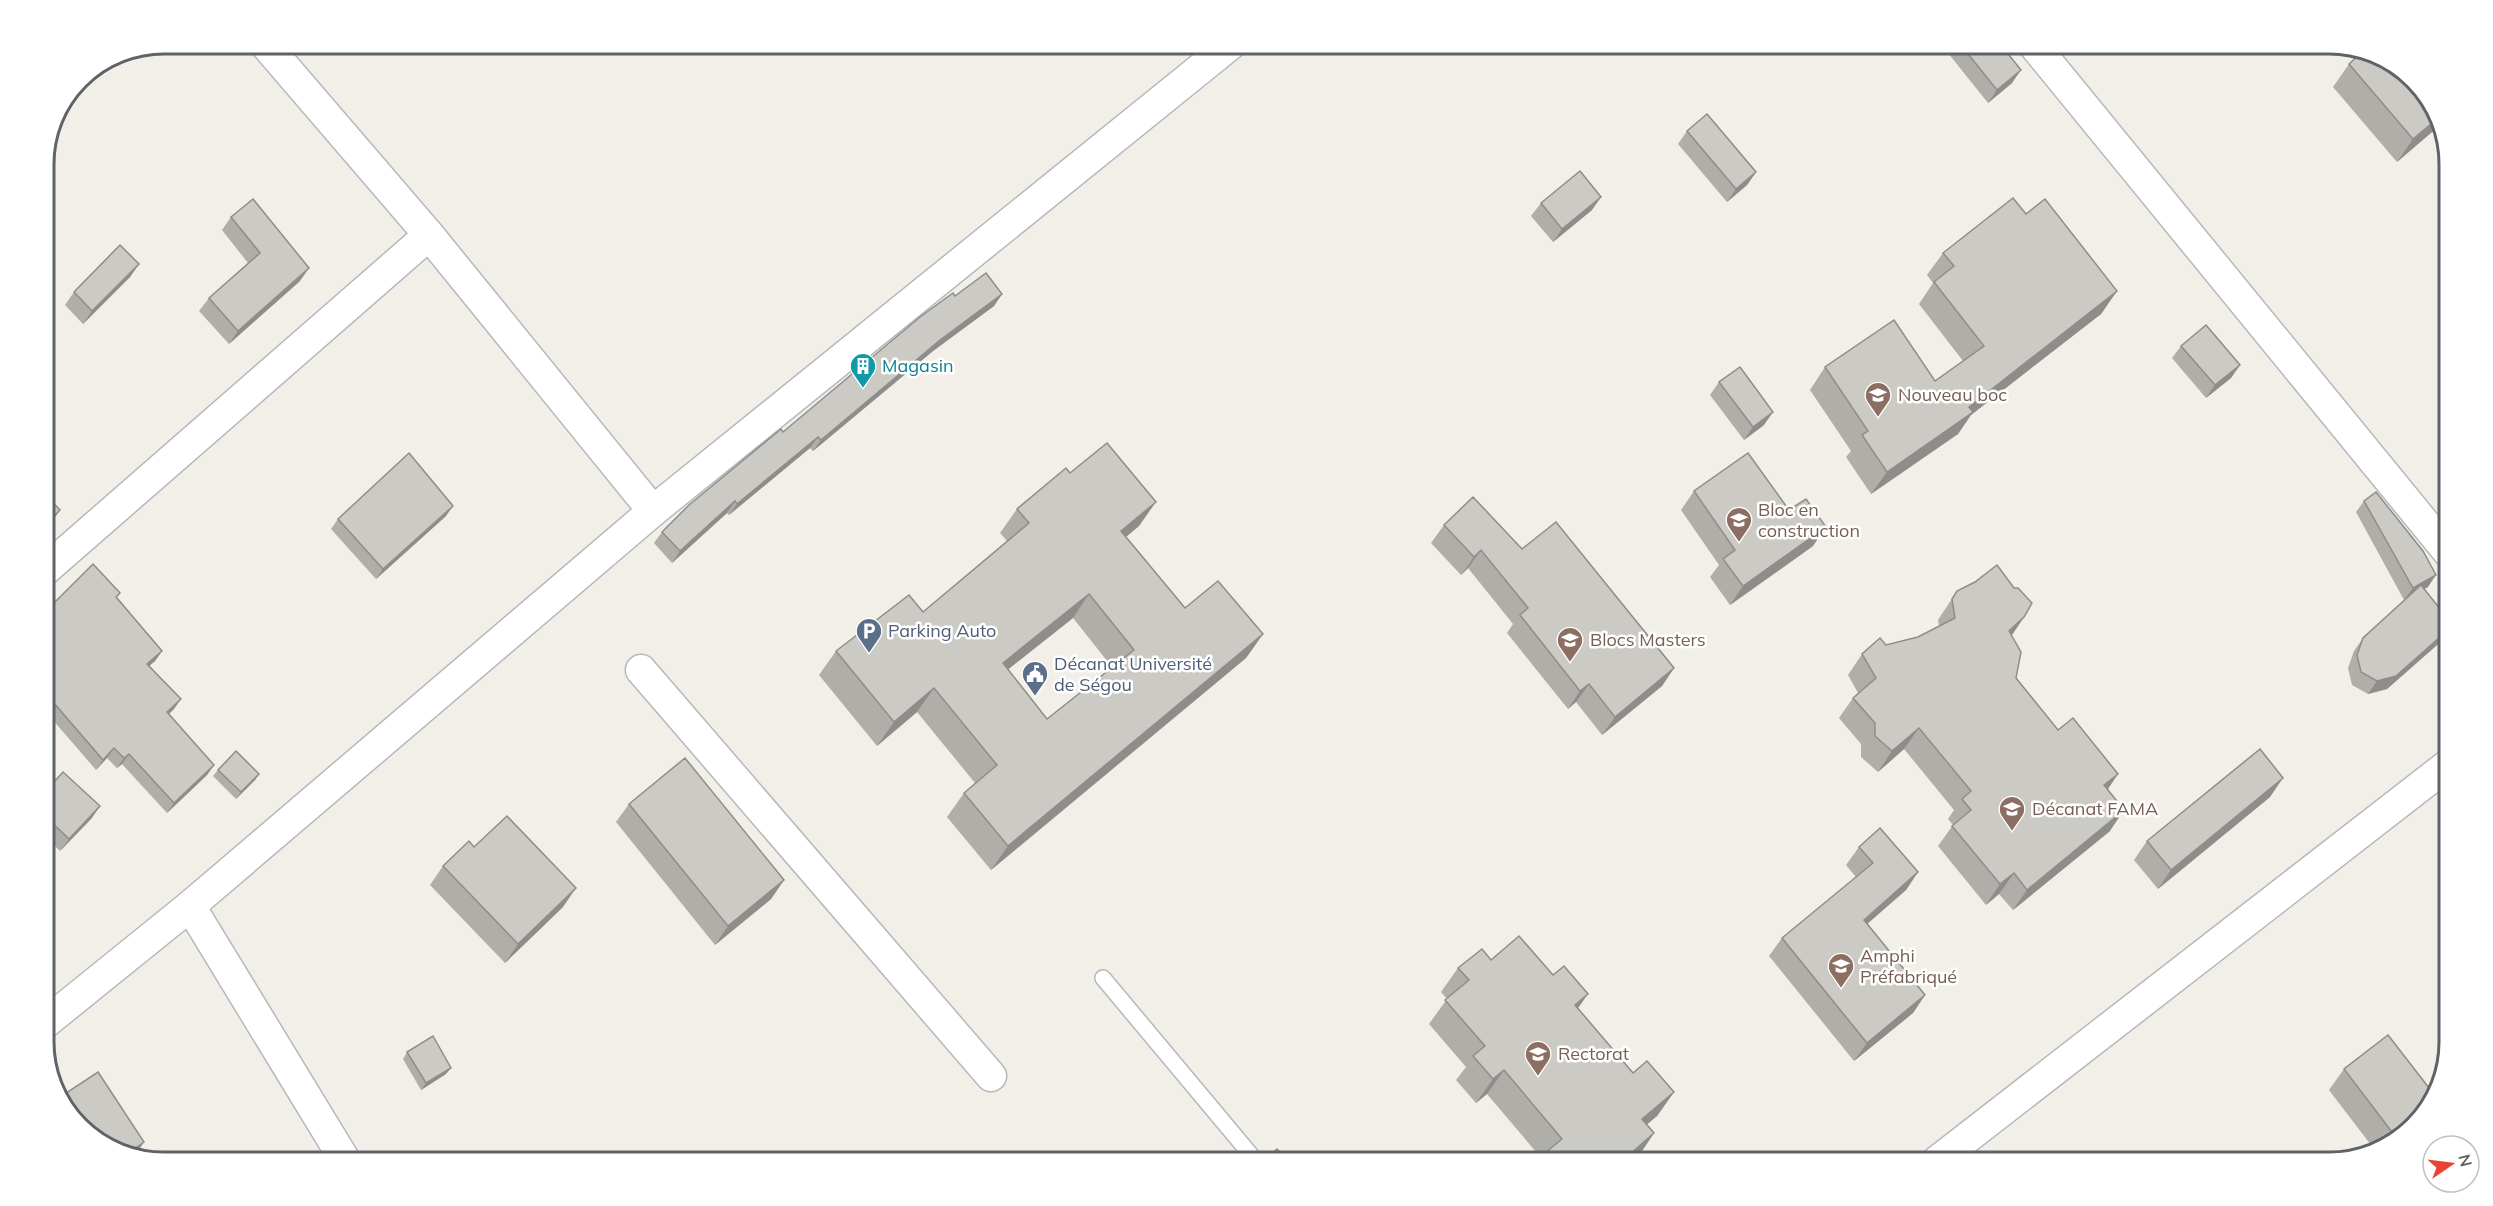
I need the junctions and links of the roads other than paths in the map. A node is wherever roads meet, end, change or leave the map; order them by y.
1 (274, 54) edge
2 (1219, 54) edge
3 (2041, 54) edge
4 (429, 235) junction
5 (653, 511) junction
6 (2439, 541) edge
7 (54, 561) edge
8 (641, 670) dead end
9 (2439, 772) edge
10 (189, 906) junction
11 (1102, 978) dead end
12 (54, 1016) edge
13 (991, 1076) dead end
14 (340, 1152) edge
15 (1248, 1152) edge
16 (1949, 1152) edge

1 - 4 street
2 - 5 street
3 - 6 street
4 - 5 street
4 - 7 street
5 - 10 street
8 - 13 street
9 - 16 street
10 - 12 street
10 - 14 street
11 - 15 lane

